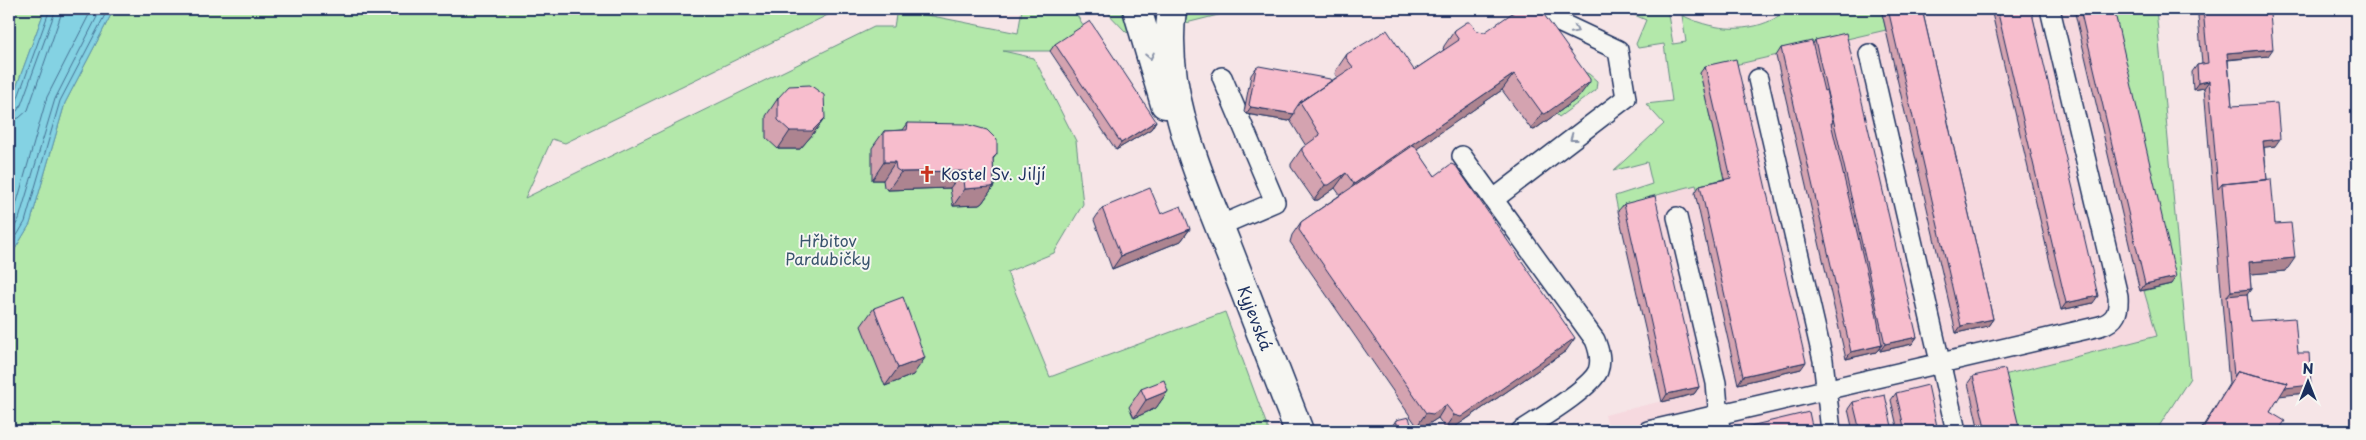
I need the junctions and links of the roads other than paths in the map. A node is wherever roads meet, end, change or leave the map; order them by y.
1 (1137, 9) edge
2 (1172, 9) edge
3 (1531, 9) edge
4 (2050, 9) edge
5 (1869, 54) dead end
6 (1222, 77) dead end
7 (1758, 79) dead end
8 (1462, 156) dead end
9 (1494, 199) junction
10 (1215, 215) junction
11 (1678, 217) dead end
12 (1941, 363) junction
13 (1826, 390) junction
14 (1719, 423) edge
15 (1299, 431) edge
16 (1521, 431) edge
17 (1648, 431) edge
18 (1831, 431) edge
19 (1956, 431) edge

1 -> 10 street, Kyjevská
2 - 10 street, Kyjevská
3 -> 9 lane
4 - 12 lane
5 - 12 lane
6 - 10 lane
7 - 13 lane
8 - 9 lane
9 - 16 lane
10 - 15 street, Kyjevská
11 - 14 lane
12 - 13 lane
12 - 19 lane
13 - 14 lane
13 - 18 lane
14 - 17 lane

